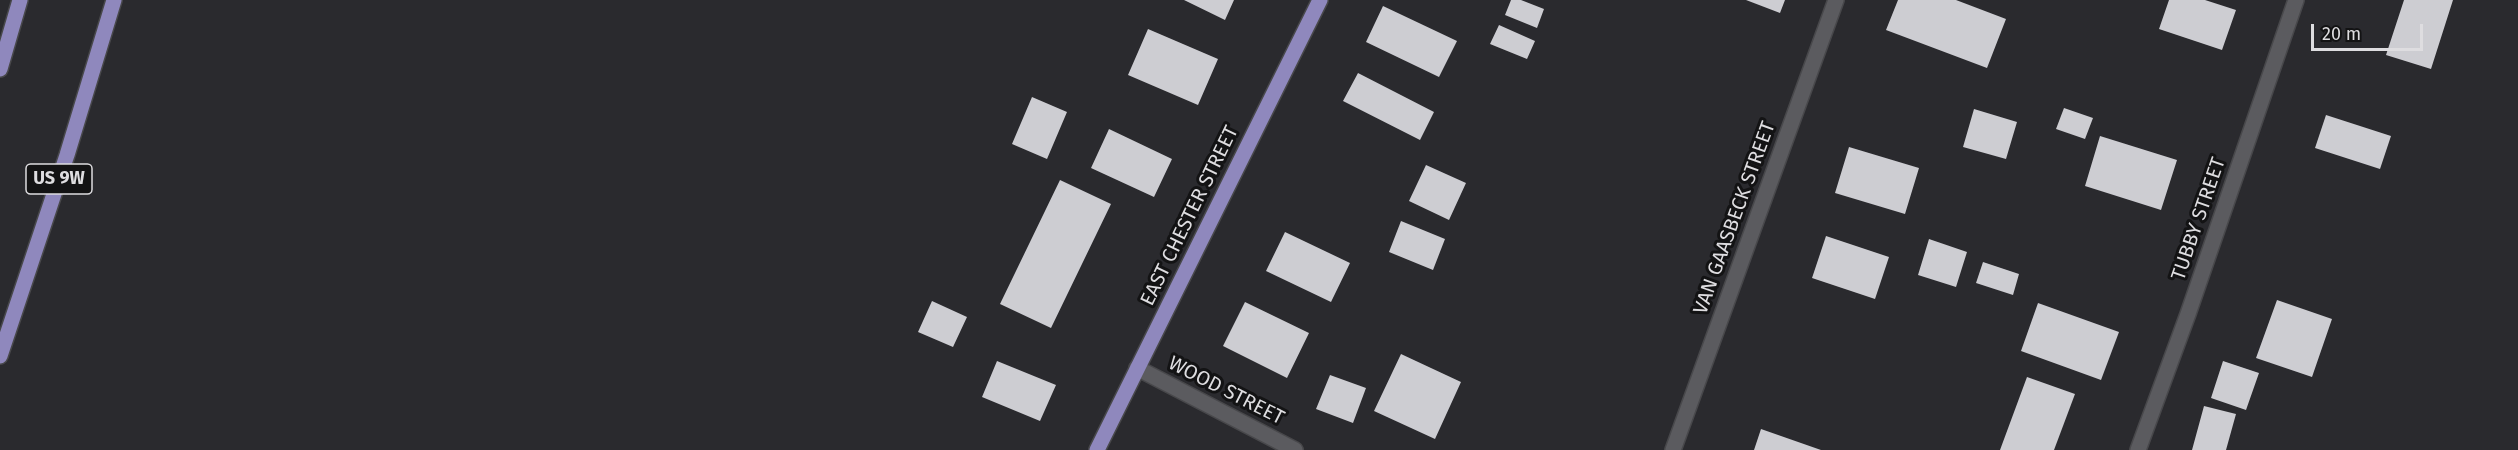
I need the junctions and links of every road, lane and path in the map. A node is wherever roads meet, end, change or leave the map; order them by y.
1 (20, 0) edge
2 (114, 0) edge
3 (1320, 0) edge
4 (1836, 0) edge
5 (2296, 0) edge
6 (0, 69) edge
7 (0, 356) edge
8 (1137, 369) junction
9 (1097, 450) edge
10 (1295, 450) edge
11 (1673, 450) edge
12 (2138, 450) edge

1 - 6 main road
2 - 7 main road, US 9W
3 - 8 main road, EAST CHESTER STREET
4 - 11 street, VAN GAASBECK STREET
5 - 12 street, TUBBY STREET
8 - 9 main road, EAST CHESTER STREET
8 - 10 street, WOOD STREET

